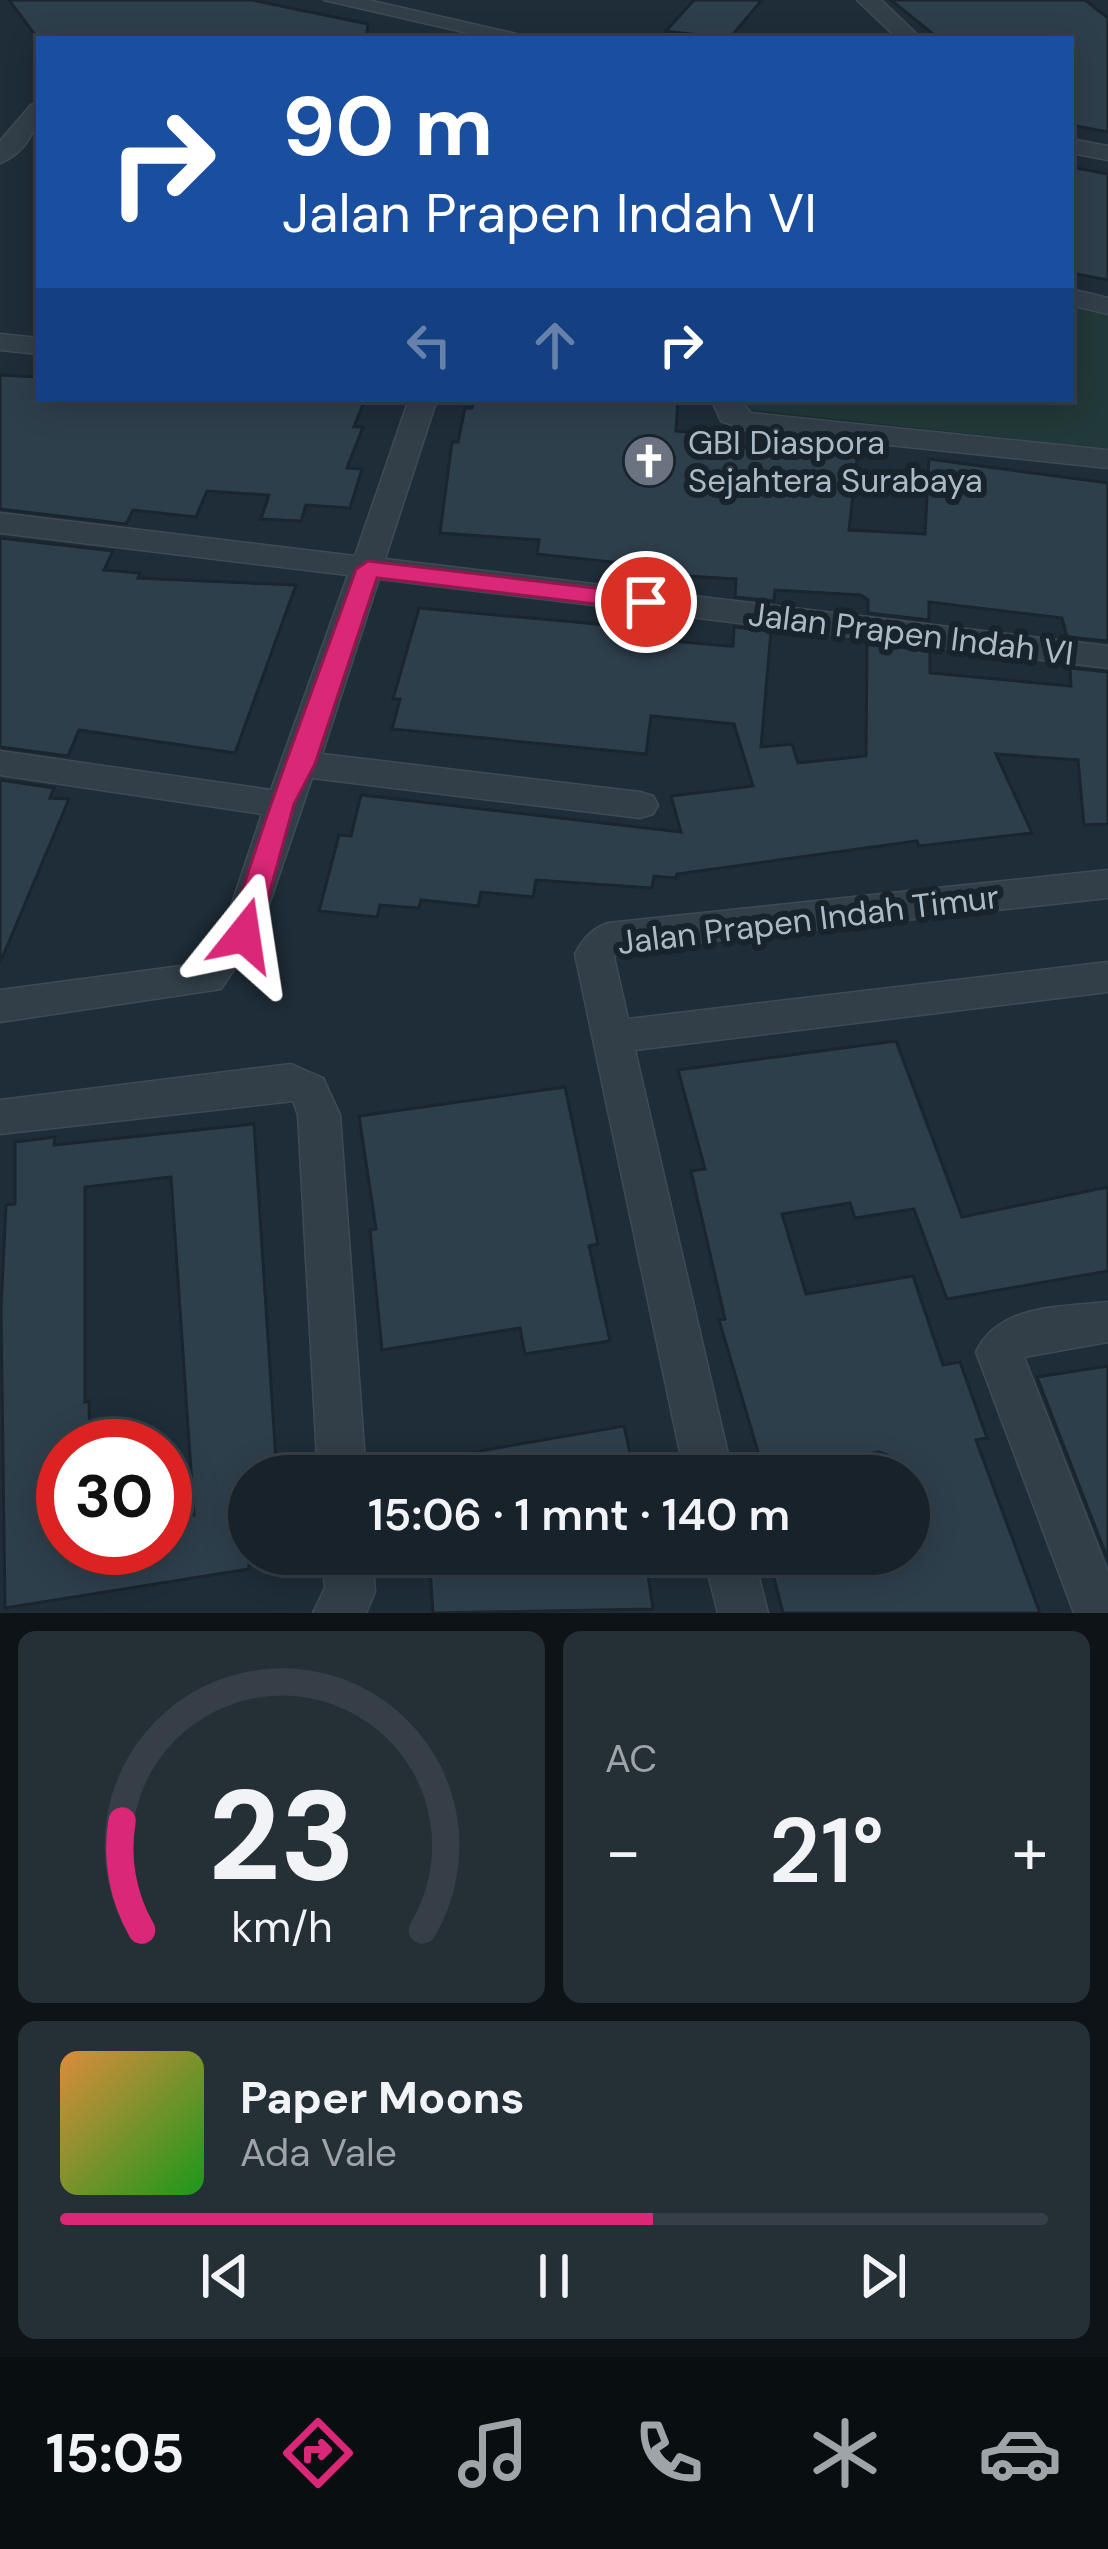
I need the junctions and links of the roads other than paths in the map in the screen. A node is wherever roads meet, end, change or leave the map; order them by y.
1 (335, 0) edge
2 (868, 0) edge
3 (384, 4) edge
4 (515, 36) edge
5 (908, 36) edge
6 (36, 114) edge
7 (1074, 147) edge
8 (1108, 153) edge
9 (0, 156) edge
10 (1074, 298) edge
11 (1108, 306) edge
12 (0, 342) edge
13 (36, 346) edge
14 (422, 402) edge
15 (726, 402) edge
16 (1108, 460) edge
17 (0, 523) edge
18 (368, 569) junction
19 (1108, 657) edge
20 (0, 763) edge
21 (301, 764) junction
22 (280, 804) junction
23 (640, 805) dead end
24 (1108, 884) edge
25 (1108, 977) edge
26 (0, 1006) edge
27 (611, 1037) junction
28 (0, 1117) edge
29 (1108, 1322) edge
30 (341, 1455) edge
31 (704, 1455) edge
32 (349, 1575) edge
33 (733, 1575) edge
34 (338, 1613) edge
35 (743, 1613) edge
36 (1100, 1613) edge

1 - 3 street
2 - 5 street
3 - 4 street
6 - 9 street
7 - 8 street
10 - 11 street
12 - 13 street
14 - 18 street
15 - 16 street
17 - 18 street, Jalan Prapen Indah VI
18 - 19 street, Jalan Prapen Indah VI
18 - 21 street
20 - 22 street
21 - 22 street
21 - 23 street
22 - 26 street
24 - 27 street, Jalan Prapen Indah Timur
25 - 27 street
27 - 31 street
28 - 30 street
29 - 36 street
32 - 34 street
33 - 35 street

